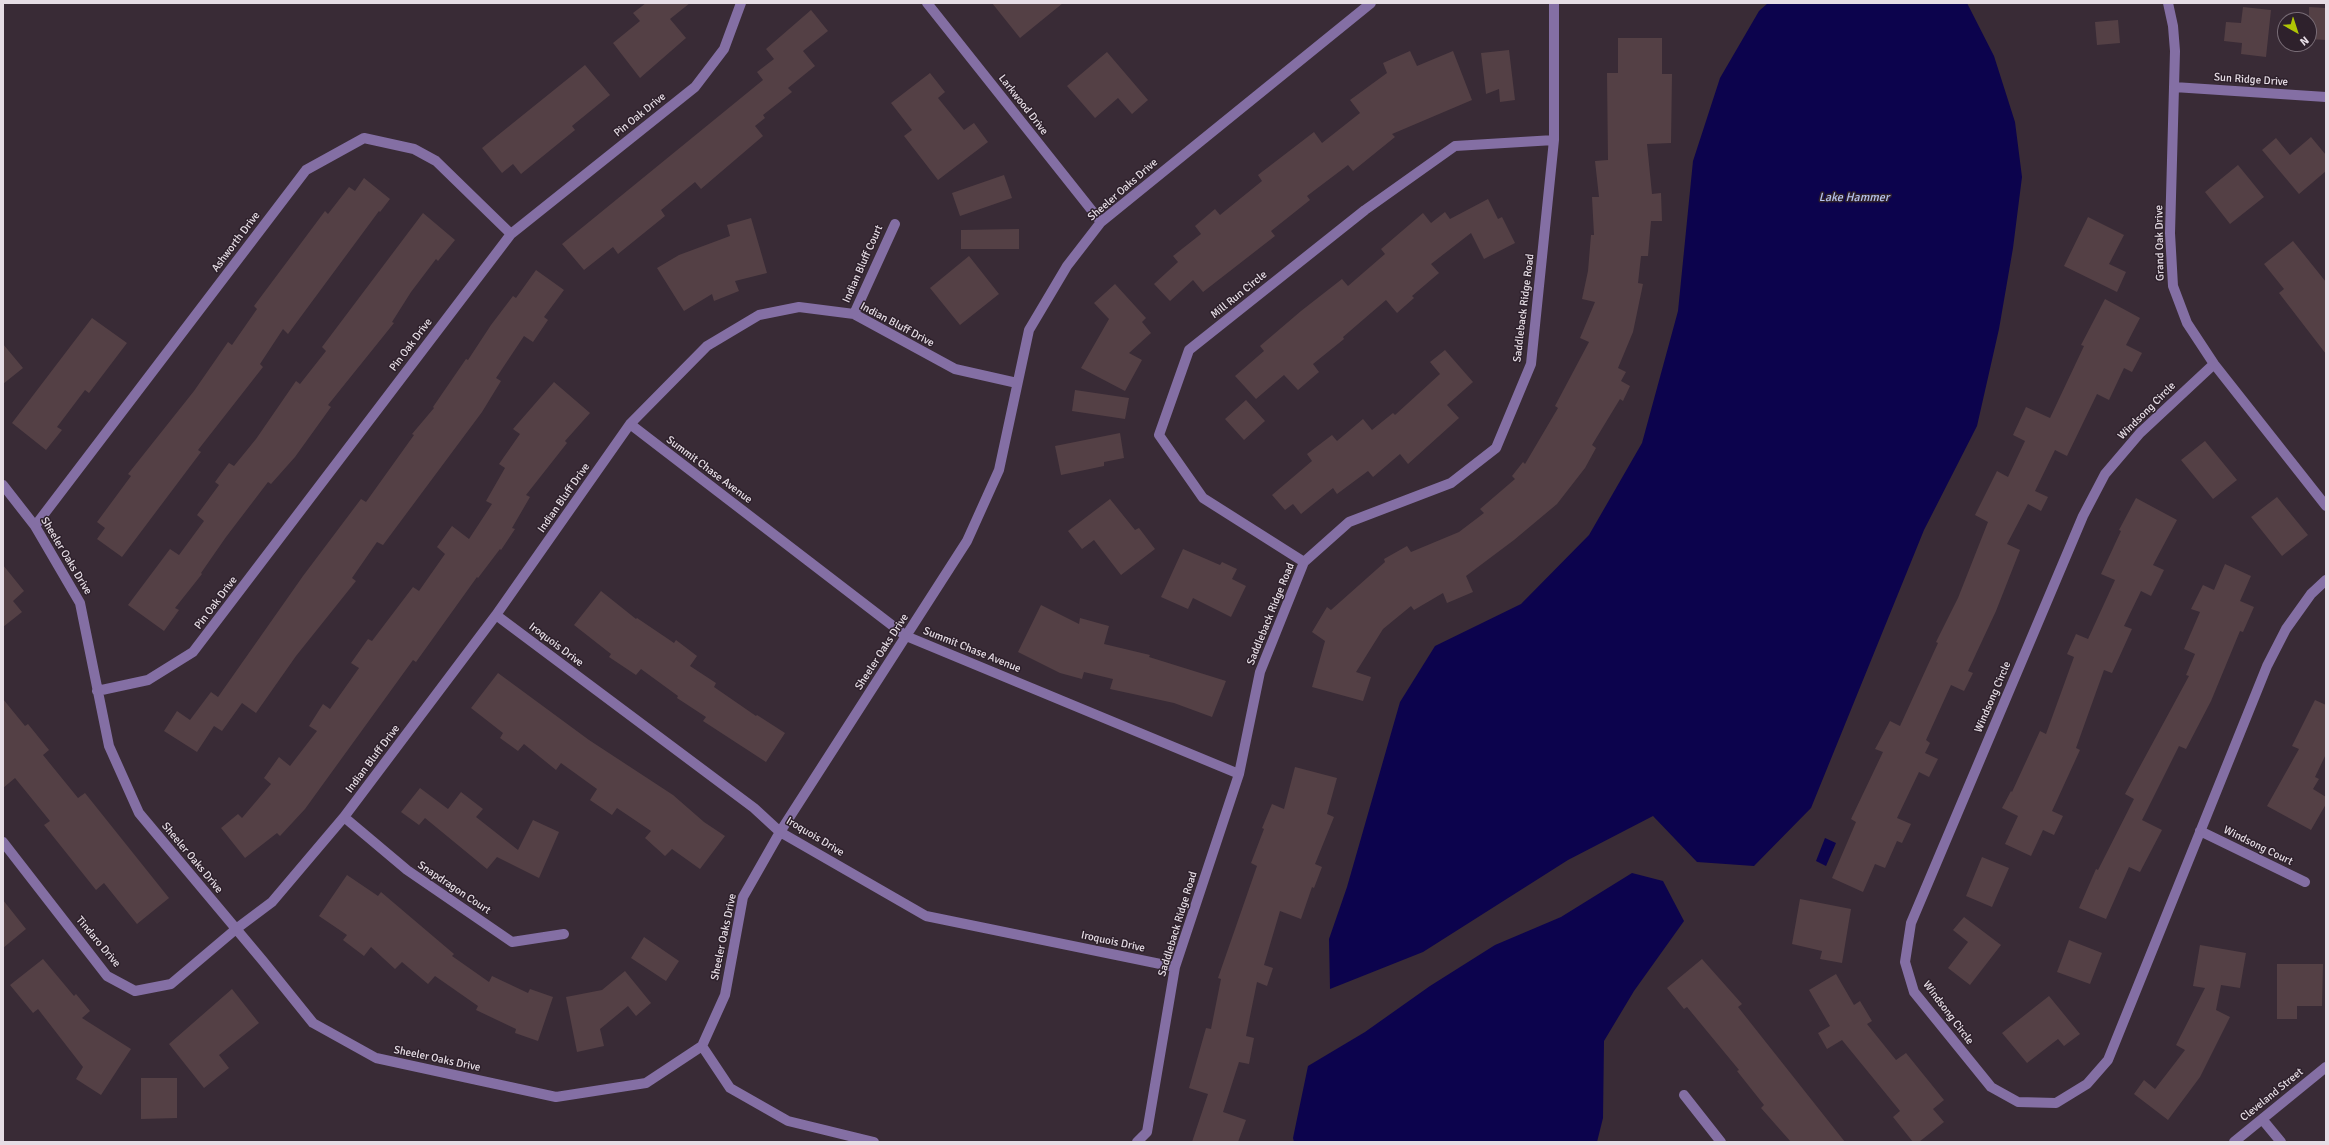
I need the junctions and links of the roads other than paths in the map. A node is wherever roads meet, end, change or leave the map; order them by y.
1 (742, 3) edge
2 (927, 3) edge
3 (1371, 3) edge
4 (1554, 3) edge
5 (2168, 3) edge
6 (2174, 87) junction
7 (2326, 98) edge
8 (1554, 140) junction
9 (1101, 222) junction
10 (895, 224) dead end
11 (511, 234) junction
12 (854, 314) junction
13 (2214, 364) junction
14 (1017, 383) junction
15 (630, 424) junction
16 (3, 485) edge
17 (2326, 506) edge
18 (36, 526) junction
19 (1304, 562) junction
20 (2326, 580) edge
21 (496, 615) junction
22 (906, 636) junction
23 (97, 691) junction
24 (1239, 774) junction
25 (344, 817) junction
26 (2200, 831) junction
27 (780, 832) junction
28 (4, 844) edge
29 (2305, 882) dead end
30 (236, 929) junction
31 (564, 934) dead end
32 (1175, 967) junction
33 (702, 1046) junction
34 (2326, 1067) edge
35 (1684, 1095) dead end
36 (2262, 1119) junction
37 (874, 1142) edge
38 (1137, 1142) edge
39 (1721, 1142) edge
40 (2234, 1142) edge
41 (2281, 1142) edge

1 - 11 street, Pin Oak Drive
2 - 9 street, Larkwood Drive
3 - 9 street, Sheeler Oaks Drive
4 - 8 street, Saddleback Ridge Road
5 - 6 street, Grand Oak Drive
6 - 7 street, Sun Ridge Drive
6 - 13 street, Grand Oak Drive
8 - 19 street, Saddleback Ridge Road
8 - 19 street, Mill Run Circle
9 - 14 street, Sheeler Oaks Drive
10 - 12 street, Indian Bluff Court
11 - 18 street, Ashworth Drive
11 - 23 street, Pin Oak Drive
12 - 14 street, Indian Bluff Drive
12 - 15 street, Indian Bluff Drive
13 - 17 street, Grand Oak Drive
13 - 26 street, Windsong Circle
14 - 22 street, Sheeler Oaks Drive
15 - 21 street, Indian Bluff Drive
15 - 22 street, Summit Chase Avenue
16 - 18 street, Sheeler Oaks Drive
18 - 23 street, Sheeler Oaks Drive
19 - 24 street, Saddleback Ridge Road
20 - 26 street, Windsong Circle
21 - 25 street, Indian Bluff Drive
21 - 27 street, Iroquois Drive
22 - 24 street, Summit Chase Avenue
22 - 27 street, Sheeler Oaks Drive
23 - 30 street, Sheeler Oaks Drive
24 - 32 street, Saddleback Ridge Road
25 - 30 street, Indian Bluff Drive
25 - 31 street, Snapdragon Court
26 - 29 street, Windsong Court
27 - 32 street, Iroquois Drive
27 - 33 street, Sheeler Oaks Drive
28 - 30 street, Tindaro Drive
30 - 33 street, Sheeler Oaks Drive
32 - 38 street, Saddleback Ridge Road
33 - 37 street
34 - 36 street, Cleveland Street
35 - 39 street
36 - 40 street, Cleveland Street
36 - 41 street

